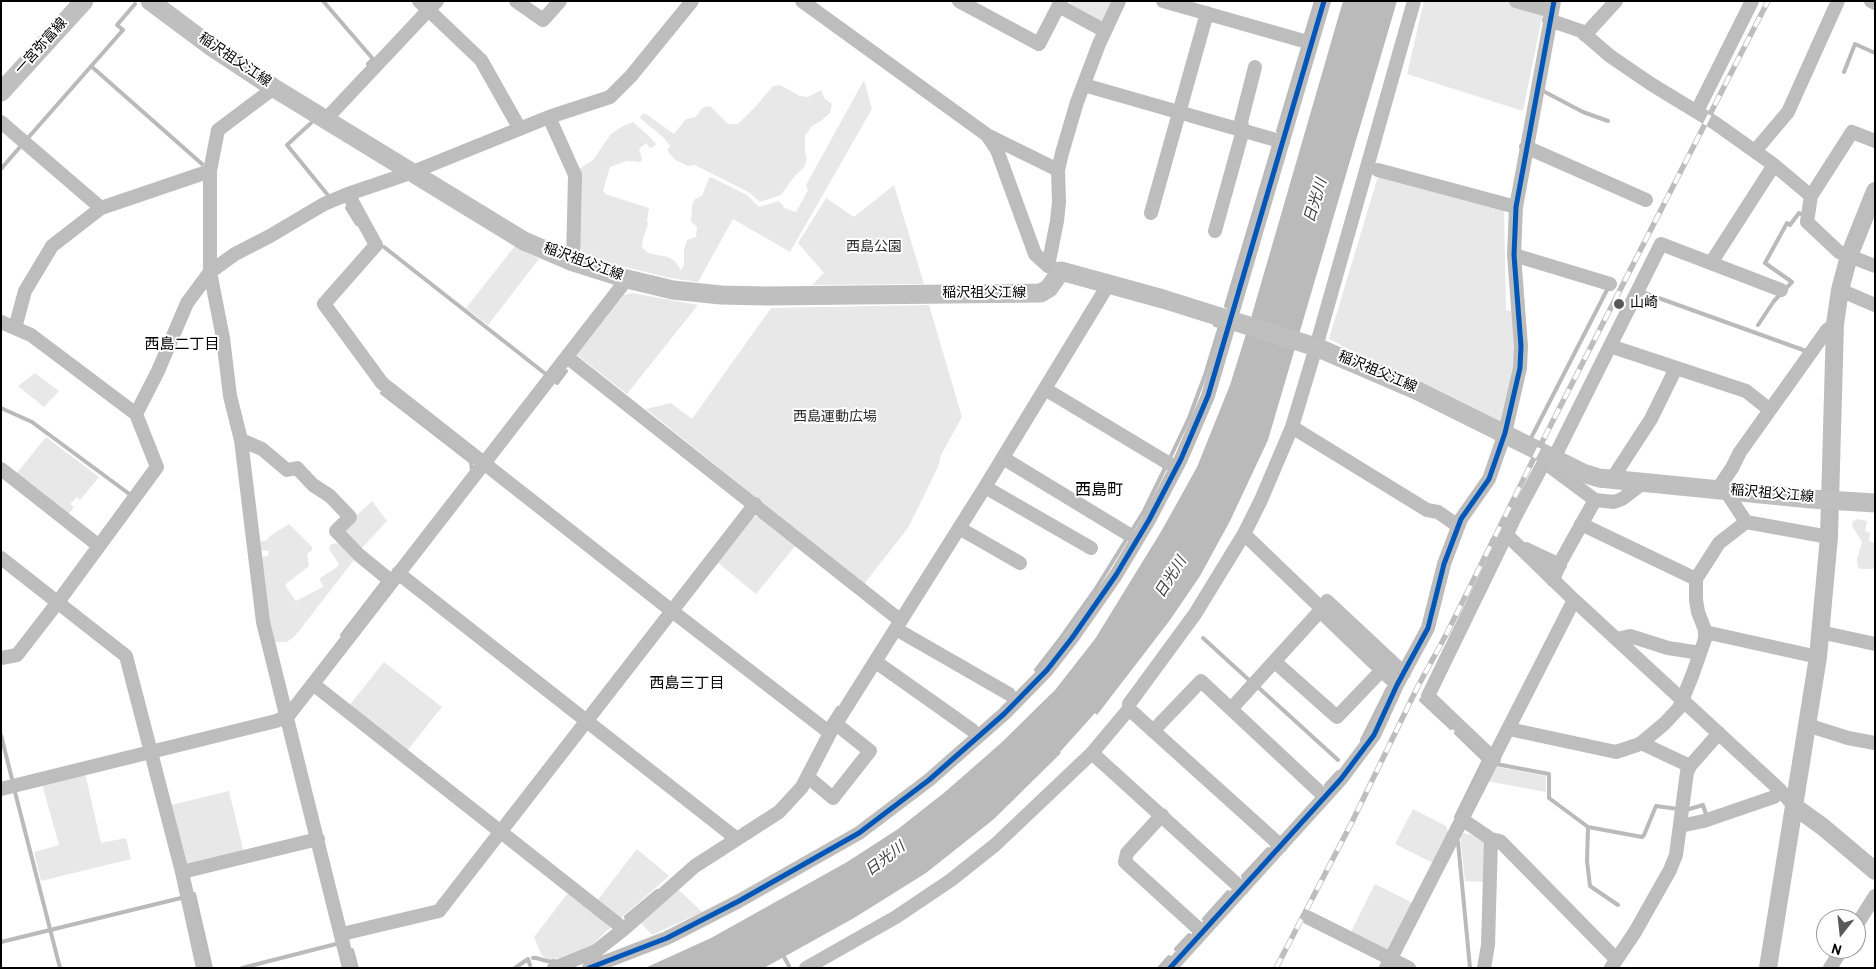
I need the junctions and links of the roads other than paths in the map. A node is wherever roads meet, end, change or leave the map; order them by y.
1 (84, 1) edge
2 (150, 1) edge
3 (516, 1) edge
4 (560, 1) edge
5 (692, 1) edge
6 (802, 1) edge
7 (959, 1) edge
8 (1119, 1) edge
9 (1163, 1) edge
10 (1324, 1) edge
11 (1414, 1) edge
12 (1516, 1) edge
13 (1616, 1) edge
14 (1838, 1) edge
15 (1060, 3) edge
16 (1748, 3) edge
17 (428, 4) edge
18 (1551, 11) edge
19 (1207, 13) junction
20 (1106, 31) junction
21 (1585, 35) junction
22 (1312, 43) junction
23 (1255, 67) dead end
24 (1084, 85) junction
25 (274, 88) junction
26 (1, 92) edge
27 (1697, 111) junction
28 (1180, 112) junction
29 (550, 117) junction
30 (326, 119) junction
31 (1, 122) edge
32 (520, 129) junction
33 (1243, 130) junction
34 (986, 135) junction
35 (1875, 141) edge
36 (1282, 142) junction
37 (1526, 147) junction
38 (1755, 151) junction
39 (1774, 165) junction
40 (1058, 170) junction
41 (1378, 170) dead end
42 (210, 171) junction
43 (413, 172) junction
44 (1875, 191) edge
45 (348, 194) junction
46 (1811, 196) junction
47 (1646, 200) dead end
48 (1516, 207) junction
49 (101, 208) junction
50 (1151, 213) dead end
51 (1215, 231) dead end
52 (1514, 255) junction
53 (1850, 256) junction
54 (573, 262) junction
55 (1711, 263) junction
56 (1875, 266) edge
57 (1054, 269) junction
58 (210, 272) junction
59 (627, 280) junction
60 (1610, 284) dead end
61 (1108, 285) junction
62 (1781, 290) dead end
63 (1840, 290) junction
64 (1875, 305) edge
65 (1232, 321) junction
66 (1, 322) edge
67 (1835, 324) junction
68 (15, 328) junction
69 (1610, 346) junction
70 (1315, 347) junction
71 (567, 357) junction
72 (1676, 368) junction
73 (1045, 389) junction
74 (1770, 410) junction
75 (136, 414) junction
76 (1292, 427) junction
77 (1505, 433) junction
78 (241, 440) junction
79 (1003, 458) junction
80 (1549, 458) junction
81 (484, 463) junction
82 (1168, 463) dead end
83 (1, 469) edge
84 (1612, 479) junction
85 (1643, 483) junction
86 (985, 487) junction
87 (1721, 490) junction
88 (1595, 500) junction
89 (1831, 500) junction
90 (1875, 503) edge
91 (755, 504) junction
92 (1746, 522) junction
93 (1581, 524) junction
94 (1458, 526) junction
95 (959, 528) junction
96 (1128, 534) dead end
97 (1244, 534) junction
98 (1506, 535) junction
99 (1829, 537) junction
100 (1517, 545) junction
101 (99, 546) junction
102 (1091, 548) dead end
103 (1, 558) edge
104 (1020, 563) dead end
105 (1560, 565) junction
106 (395, 578) junction
107 (1696, 579) junction
108 (1553, 580) junction
109 (1574, 600) junction
110 (58, 602) junction
111 (1324, 606) junction
112 (672, 611) junction
113 (899, 625) junction
114 (1705, 632) junction
115 (1820, 632) junction
116 (1617, 639) junction
117 (1875, 644) edge
118 (1700, 653) junction
119 (1, 658) edge
120 (1818, 658) junction
121 (876, 662) junction
122 (1275, 662) junction
123 (1382, 670) junction
124 (1400, 679) junction
125 (312, 684) junction
126 (1009, 694) dead end
127 (1683, 700) junction
128 (1231, 709) junction
129 (1129, 710) junction
130 (288, 716) junction
131 (587, 721) junction
132 (1807, 725) junction
133 (833, 728) junction
134 (972, 730) dead end
135 (1508, 730) junction
136 (1153, 731) junction
137 (1719, 733) junction
138 (1642, 743) junction
139 (1875, 743) edge
140 (151, 752) junction
141 (1092, 753) junction
142 (1494, 759) junction
143 (1690, 766) junction
144 (808, 777) junction
145 (1, 789) edge
146 (1780, 790) junction
147 (1325, 797) junction
148 (1794, 806) junction
149 (1162, 815) junction
150 (1463, 820) junction
151 (1680, 826) junction
152 (501, 831) junction
153 (318, 839) junction
154 (737, 839) junction
155 (1491, 839) junction
156 (1281, 846) junction
157 (1875, 871) edge
158 (182, 872) junction
159 (1242, 889) junction
160 (1875, 896) edge
161 (1866, 910) edge
162 (1309, 918) dead end
163 (624, 929) junction
164 (1202, 932) junction
165 (342, 934) junction
166 (1388, 963) edge
167 (1614, 963) edge
168 (203, 968) edge
169 (349, 968) edge
170 (554, 968) edge
171 (589, 968) edge
172 (806, 968) edge
173 (1170, 968) edge
174 (1409, 968) edge
175 (1484, 968) edge
176 (1768, 968) edge

1 - 26 main road, 一宮弥富線
2 - 25 main road, 稲沢祖父江線
3 - 4 street
5 - 29 street
6 - 34 street
7 - 15 street
8 - 20 street
9 - 19 street
10 - 22 street
11 - 70 street
12 - 18 street
13 - 21 street
14 - 38 street
15 - 20 street
16 - 27 street
17 - 30 street
17 - 32 street
18 - 21 street
18 - 37 street
19 - 22 street
19 - 28 street
20 - 24 street
21 - 27 street
22 - 36 street
23 - 33 street
24 - 28 street
24 - 40 street
25 - 30 main road, 稲沢祖父江線
25 - 42 street
27 - 38 street
28 - 33 street
28 - 50 street
29 - 32 street
29 - 54 street
30 - 43 main road, 稲沢祖父江線
31 - 49 street
32 - 43 street
33 - 36 street
33 - 51 street
34 - 40 street
34 - 57 street
35 - 46 street
36 - 65 street
37 - 47 street
37 - 48 street
38 - 39 street
39 - 46 street
39 - 55 street
40 - 57 street
41 - 48 street
42 - 49 street
42 - 58 street
43 - 45 street
43 - 54 main road, 稲沢祖父江線
44 - 53 street
45 - 58 street
45 - 81 street
46 - 53 street
48 - 52 street
49 - 68 street
52 - 60 street
52 - 77 street
53 - 56 street
53 - 63 street
54 - 59 main road, 稲沢祖父江線
55 - 62 street
55 - 69 street
57 - 59 main road, 稲沢祖父江線
57 - 61 main road, 稲沢祖父江線
58 - 75 street
58 - 78 street
59 - 71 street
61 - 65 main road, 稲沢祖父江線
61 - 73 street
63 - 64 street
63 - 67 street
65 - 70 main road, 稲沢祖父江線
65 - 171 street
66 - 68 street
67 - 74 street
67 - 89 street
68 - 75 street
69 - 72 street
69 - 80 street
70 - 76 street
70 - 77 main road, 稲沢祖父江線
71 - 81 street
71 - 91 street
72 - 74 street
72 - 84 street
73 - 79 street
73 - 82 street
74 - 87 street
75 - 101 street
76 - 94 street
76 - 97 street
77 - 80 main road, 稲沢祖父江線
77 - 94 street
78 - 106 street
78 - 130 street
79 - 86 street
79 - 96 street
80 - 84 main road, 稲沢祖父江線
80 - 88 street
80 - 98 street
81 - 106 street
81 - 112 street
83 - 101 street
84 - 85 main road, 稲沢祖父江線
85 - 87 main road, 稲沢祖父江線
85 - 88 street
86 - 95 street
86 - 102 street
87 - 89 main road, 稲沢祖父江線
87 - 92 street
88 - 93 street
89 - 90 main road, 稲沢祖父江線
89 - 99 street
91 - 112 street
91 - 113 street
92 - 99 street
92 - 107 street
93 - 105 street
93 - 107 street
94 - 124 street
95 - 104 street
95 - 113 street
97 - 111 street
97 - 129 street
98 - 100 street
98 - 142 street
99 - 115 street
100 - 105 street
100 - 108 street
101 - 110 street
103 - 110 street
105 - 108 street
106 - 125 street
106 - 131 street
107 - 114 street
108 - 109 street
109 - 116 street
109 - 135 street
110 - 119 street
110 - 140 street
111 - 122 street
111 - 123 street
111 - 124 street
112 - 131 street
112 - 133 street
113 - 121 street
113 - 126 street
114 - 118 street
114 - 120 street
115 - 117 street
115 - 120 street
116 - 118 street
116 - 127 street
118 - 127 street
120 - 132 street
121 - 133 street
121 - 134 street
122 - 123 street
122 - 128 street
123 - 124 street
124 - 147 street
125 - 130 street
125 - 152 street
127 - 137 street
127 - 138 street
128 - 136 street
128 - 147 street
129 - 136 street
129 - 141 street
130 - 140 street
130 - 153 street
131 - 152 street
131 - 154 street
132 - 139 street
132 - 148 street
133 - 144 street
133 - 144 street
135 - 138 street
135 - 142 street
136 - 156 street
137 - 143 street
137 - 146 street
138 - 143 street
140 - 145 street
140 - 158 street
141 - 149 street
141 - 172 street
142 - 150 street
143 - 151 street
144 - 154 street
146 - 148 street
146 - 151 street
147 - 156 street
148 - 157 street
148 - 176 street
149 - 159 street
149 - 164 street
150 - 155 street
150 - 166 street
151 - 167 street
152 - 163 street
152 - 165 street
153 - 158 street
153 - 165 street
154 - 163 street
155 - 167 street
155 - 175 street
156 - 159 street
158 - 168 street
159 - 164 street
160 - 161 street
162 - 166 street
163 - 170 street
164 - 173 street
165 - 169 street
166 - 174 street

